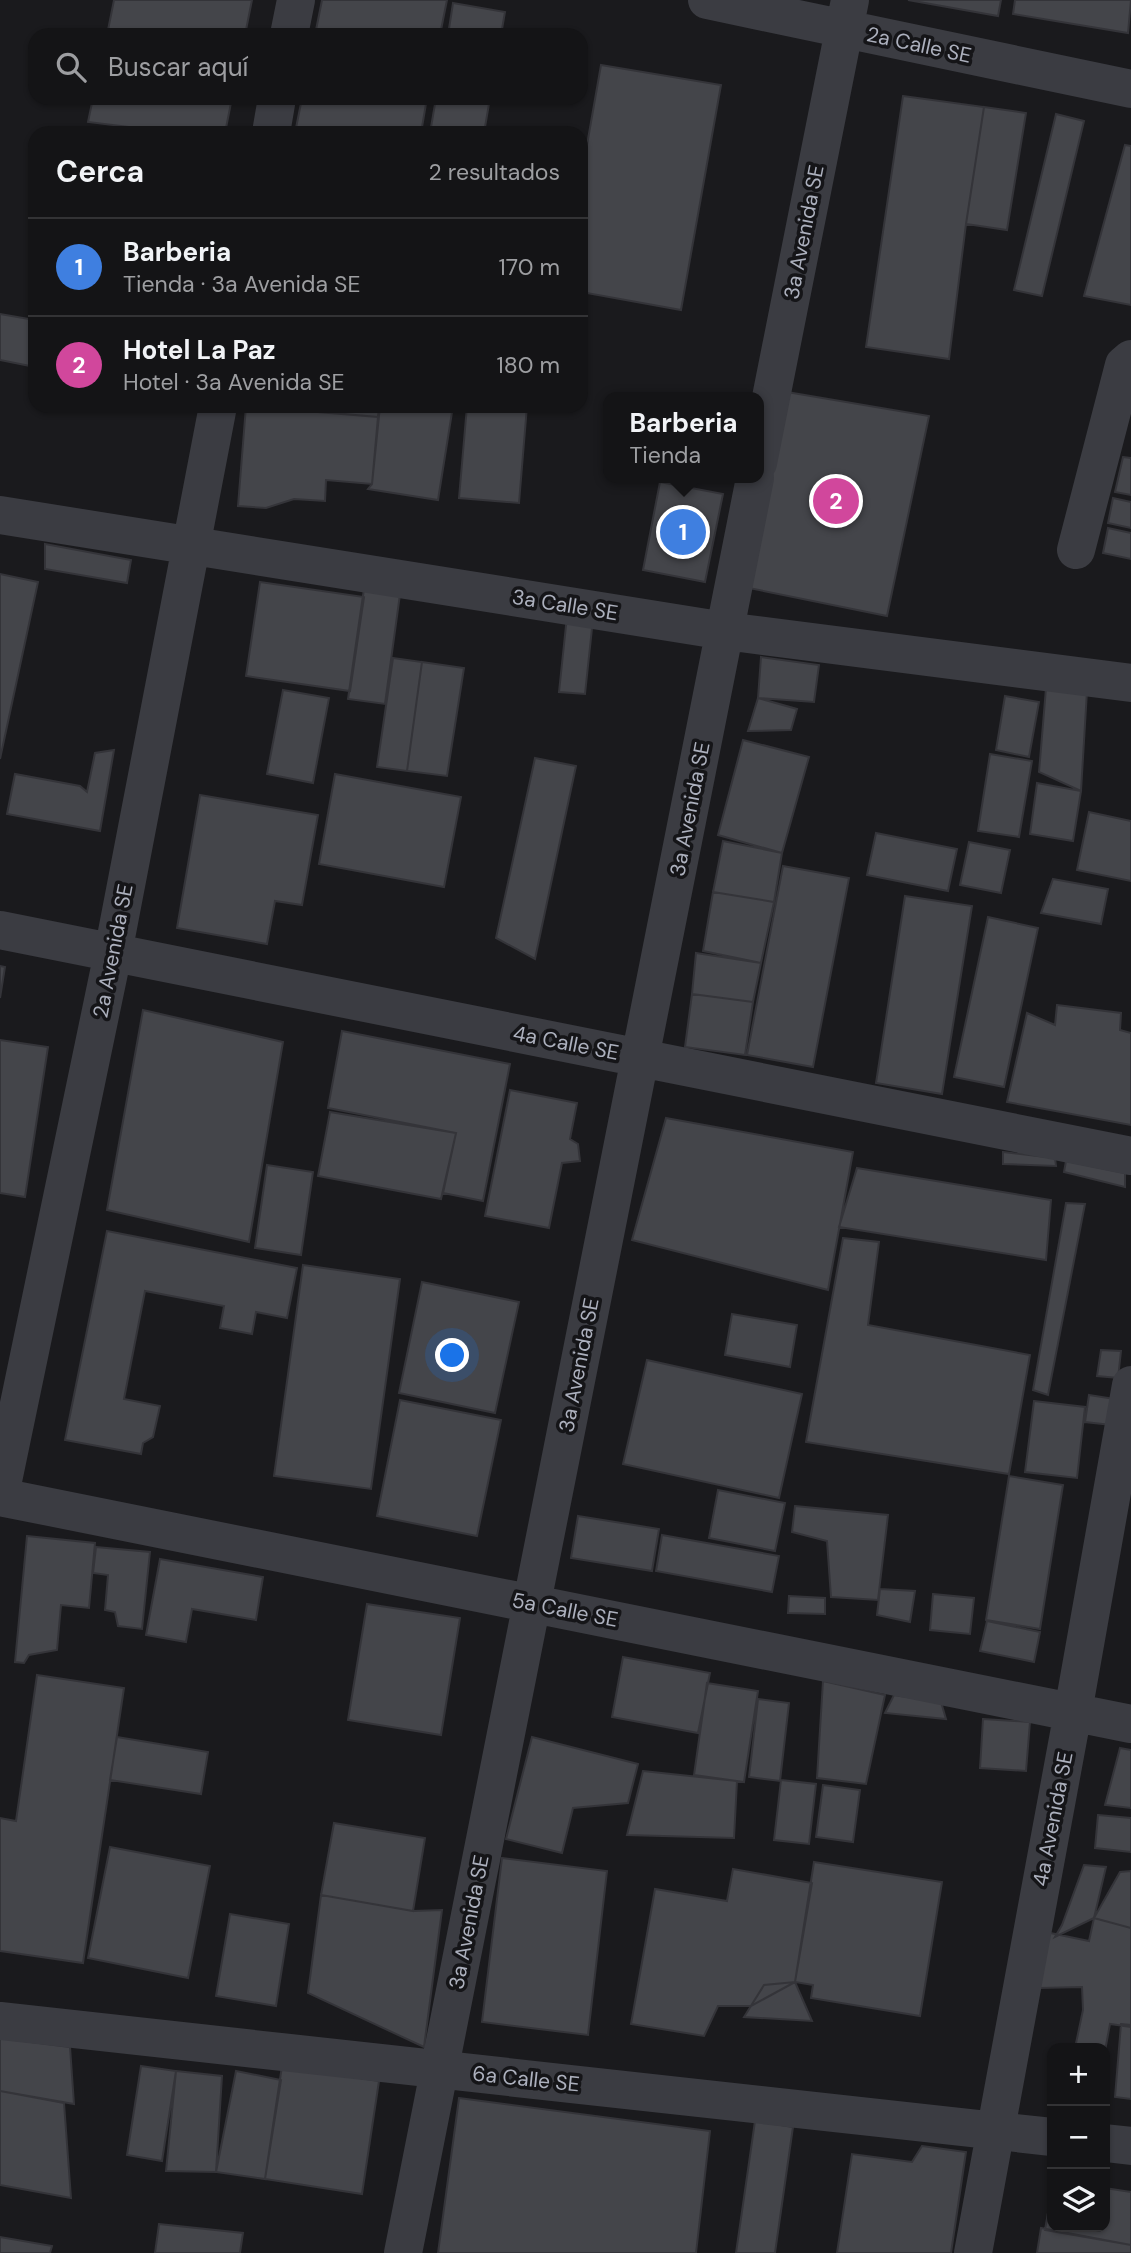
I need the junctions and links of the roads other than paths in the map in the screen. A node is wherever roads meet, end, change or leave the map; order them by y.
1 (296, 0) edge
2 (708, 0) edge
3 (847, 15) edge
4 (290, 28) edge
5 (1131, 89) edge
6 (276, 105) edge
7 (272, 126) edge
8 (1131, 359) edge
9 (217, 413) edge
10 (764, 433) edge
11 (754, 483) edge
12 (0, 515) edge
13 (192, 545) junction
14 (1076, 550) dead end
15 (725, 631) junction
16 (1131, 683) edge
17 (0, 930) edge
18 (113, 953) junction
19 (640, 1058) junction
20 (1131, 1156) edge
21 (1131, 1385) edge
22 (0, 1496) edge
23 (532, 1604) junction
24 (1073, 1712) junction
25 (1131, 1724) edge
26 (0, 2021) edge
27 (440, 2069) junction
28 (995, 2131) junction
29 (1047, 2136) edge
30 (1110, 2144) edge
31 (1131, 2146) edge
32 (403, 2253) edge
33 (972, 2253) edge

1 - 4 street
2 - 3 street, 2a Calle SE
3 - 5 street, 2a Calle SE
3 - 10 street, 3a Avenida SE
6 - 7 street
8 - 14 street
9 - 13 street, 2a Avenida SE
11 - 15 street, 3a Avenida SE
12 - 13 street, 3a Calle SE
13 - 15 street, 3a Calle SE
13 - 18 street, 2a Avenida SE
15 - 16 street, 3a Calle SE
15 - 19 street, 3a Avenida SE
17 - 18 street, 4a Calle SE
18 - 19 street, 4a Calle SE
18 - 22 street, 2a Avenida SE
19 - 20 street, 4a Calle SE
19 - 23 street, 3a Avenida SE
21 - 24 street, 4a Avenida SE
22 - 23 street, 5a Calle SE
23 - 24 street, 5a Calle SE
23 - 27 street, 3a Avenida SE
24 - 25 street, 5a Calle SE
24 - 28 street, 4a Avenida SE
26 - 27 street, 6a Calle SE
27 - 28 street, 6a Calle SE
27 - 32 street, 3a Avenida SE
28 - 29 street, 6a Calle SE
28 - 33 street, 4a Avenida SE
30 - 31 street

